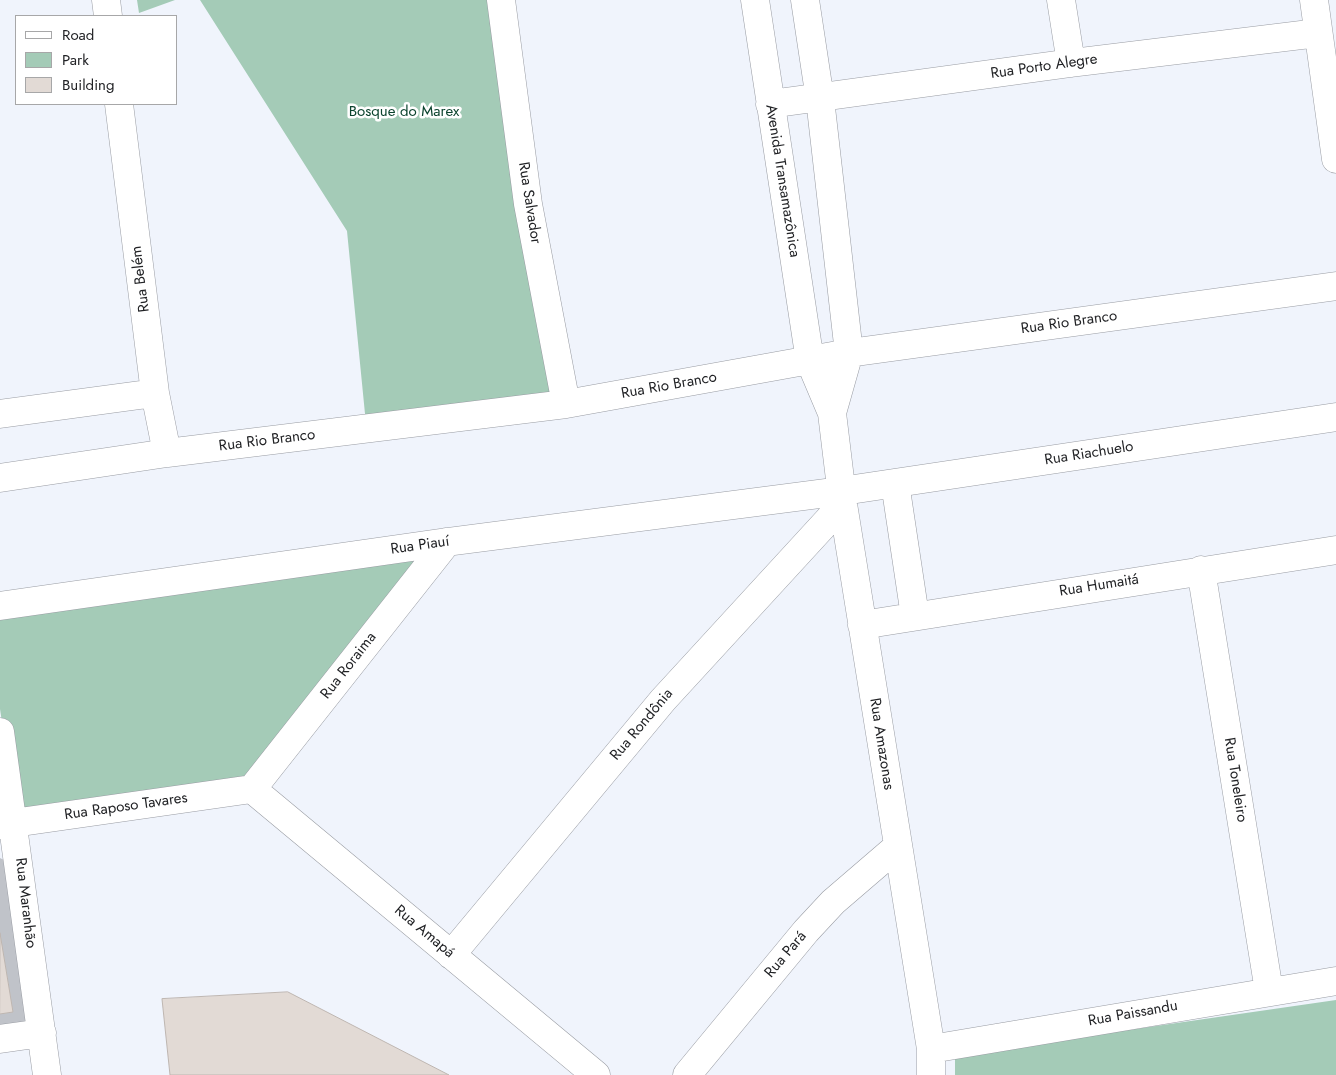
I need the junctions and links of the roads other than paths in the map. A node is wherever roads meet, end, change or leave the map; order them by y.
1 (106, 0) edge
2 (501, 0) edge
3 (755, 0) edge
4 (805, 0) edge
5 (1061, 0) edge
6 (1314, 0) edge
7 (108, 15) edge
8 (1318, 33) junction
9 (1070, 63) junction
10 (820, 99) junction
11 (770, 104) junction
12 (119, 105) edge
13 (1336, 159) edge
14 (1336, 286) edge
15 (849, 353) junction
16 (810, 361) junction
17 (155, 393) junction
18 (566, 404) junction
19 (832, 412) junction
20 (0, 414) edge
21 (1336, 417) edge
22 (167, 453) junction
23 (0, 478) edge
24 (896, 483) junction
25 (842, 497) junction
26 (447, 542) junction
27 (1336, 550) edge
28 (1201, 570) junction
29 (0, 606) edge
30 (915, 616) junction
31 (862, 625) junction
32 (0, 732) edge
33 (252, 790) junction
34 (7, 824) edge
35 (897, 846) junction
36 (450, 955) junction
37 (1336, 981) edge
38 (1269, 991) junction
39 (42, 1033) junction
40 (0, 1039) edge
41 (931, 1062) edge
42 (47, 1075) edge
43 (596, 1075) edge
44 (687, 1075) edge

1 - 7 street
2 - 18 street, Rua Salvador
3 - 11 street, Avenida Transamazônica
4 - 10 street
5 - 9 street
6 - 8 street
8 - 9 street, Rua Porto Alegre
8 - 13 street
9 - 10 street, Rua Porto Alegre
10 - 11 street, Rua Porto Alegre
10 - 15 street
11 - 16 street, Avenida Transamazônica
12 - 17 street, Rua Belém
14 - 15 street, Rua Rio Branco
15 - 16 street, Rua Rio Branco
15 - 19 street, Rua Amazonas
16 - 18 street, Rua Rio Branco
16 - 19 street, Rua Amazonas
17 - 20 street
17 - 22 street, Rua Belém
18 - 22 street, Rua Rio Branco
19 - 25 street, Rua Amazonas
21 - 24 street, Rua Riachuelo
22 - 23 street, Rua Rio Branco
24 - 25 street, Rua Riachuelo
24 - 30 street
25 - 26 street, Rua Piauí
25 - 31 street, Rua Amazonas
25 - 36 street, Rua Rondônia
26 - 29 street, Rua Piauí
26 - 33 street, Rua Roraima
27 - 28 street, Rua Humaitá
28 - 30 street, Rua Humaitá
28 - 38 street, Rua Toneleiro
30 - 31 street, Rua Humaitá
31 - 35 street, Rua Amazonas
32 - 34 street, Rua Maranhão
33 - 34 street, Rua Raposo Tavares
33 - 36 street, Rua Amapá
34 - 39 street, Rua Maranhão
35 - 41 street, Rua Amazonas
35 - 44 street, Rua Pará
36 - 43 street, Rua Amapá
37 - 38 street, Rua Paissandu
38 - 41 street, Rua Paissandu
39 - 40 street
39 - 42 street, Rua Maranhão

